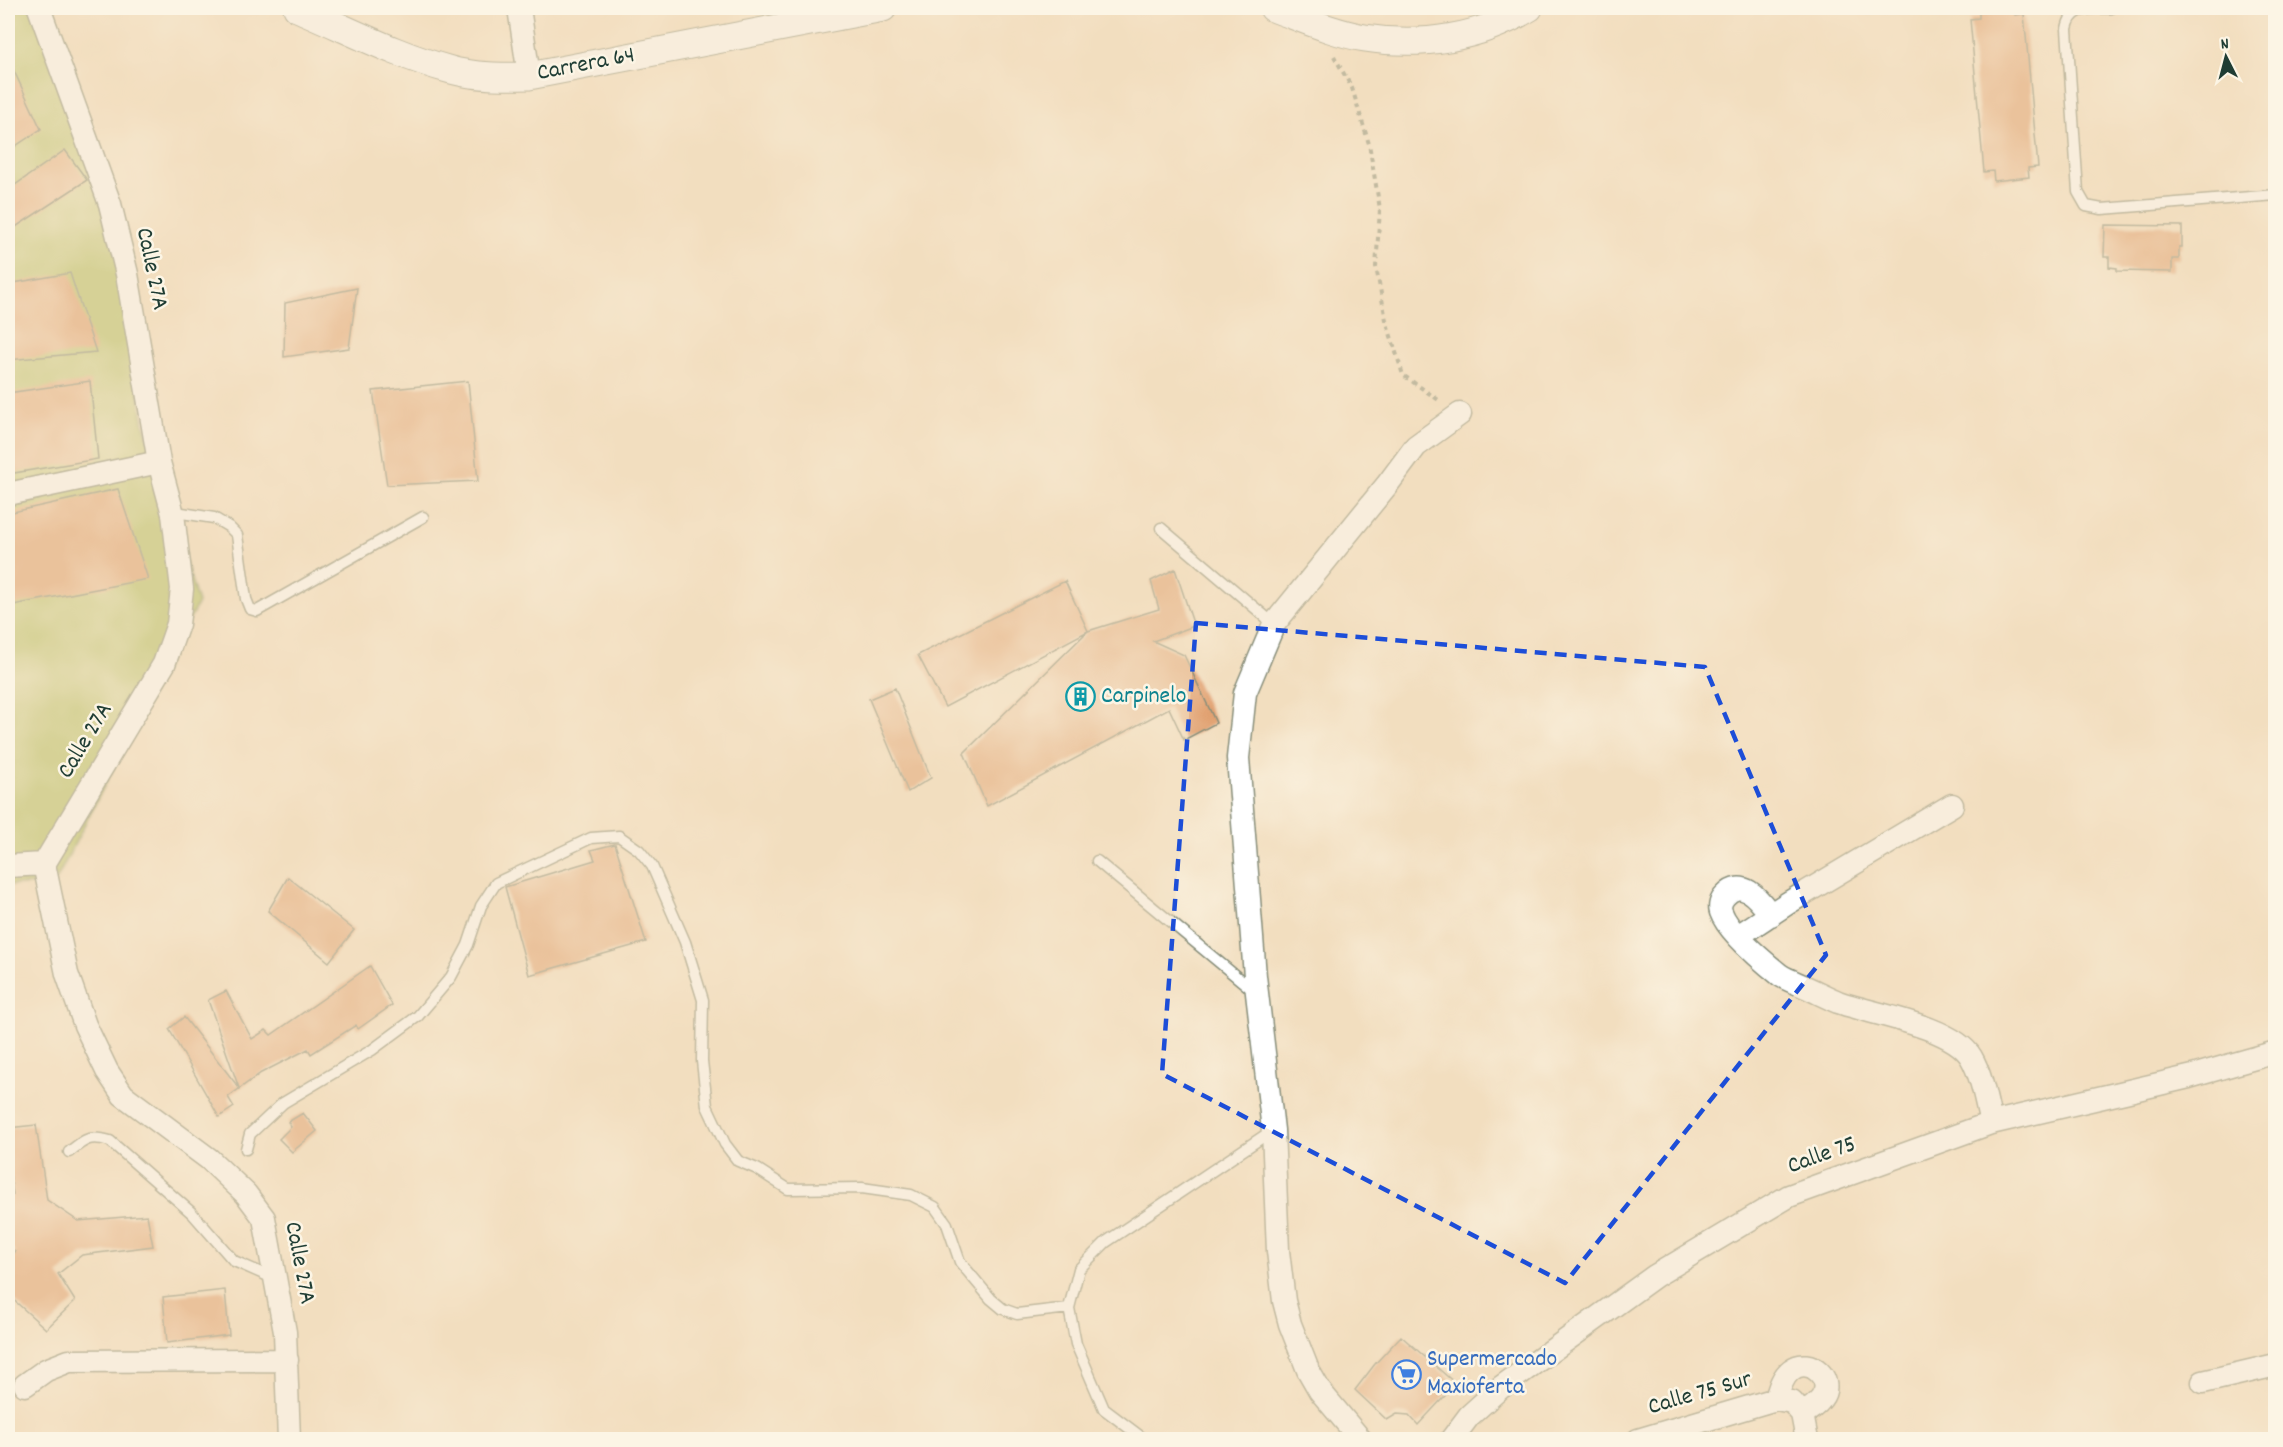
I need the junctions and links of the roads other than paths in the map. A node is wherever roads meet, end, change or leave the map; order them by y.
1 (39, 8) edge
2 (297, 8) edge
3 (519, 8) edge
4 (883, 8) edge
5 (1273, 8) edge
6 (1528, 8) edge
7 (2112, 8) edge
8 (529, 76) junction
9 (2276, 195) edge
10 (1460, 414) road end
11 (159, 462) junction
12 (8, 494) edge
13 (173, 513) junction
14 (423, 517) dead end
15 (1161, 528) dead end
16 (1274, 624) junction
17 (1952, 805) dead end
18 (1097, 861) dead end
19 (44, 864) junction
20 (8, 866) edge
21 (1771, 915) junction
22 (1738, 936) junction
23 (1257, 994) junction
24 (2276, 1052) edge
25 (1991, 1123) junction
26 (1274, 1130) junction
27 (246, 1149) dead end
28 (69, 1152) dead end
29 (275, 1279) junction
30 (1069, 1308) junction
31 (287, 1360) junction
32 (2276, 1365) edge
33 (2203, 1382) dead end
34 (25, 1385) dead end
35 (1776, 1400) junction
36 (1802, 1414) junction
37 (289, 1440) edge
38 (1145, 1440) edge
39 (1362, 1440) edge
40 (1451, 1440) edge
41 (1638, 1440) edge
42 (1807, 1440) edge

1 - 11 street, Calle 27A
2 - 8 street, Carrera 64
3 - 8 street
4 - 8 street, Carrera 64
5 - 6 street
7 - 9 lane
10 - 16 street
11 - 12 street
11 - 13 street, Calle 27A
13 - 14 lane
13 - 19 street, Calle 27A
15 - 16 lane
16 - 23 street
17 - 21 street
18 - 23 lane
19 - 20 street
19 - 29 street, Calle 27A
21 - 22 street
21 - 22 street
22 - 25 street
23 - 26 street
24 - 25 street, Calle 75
25 - 40 street, Calle 75
26 - 30 lane
26 - 39 street
27 - 30 lane
28 - 29 lane
29 - 31 street, Calle 27A
30 - 38 lane
31 - 34 street
31 - 37 street, Calle 27A
32 - 33 street
35 - 36 street
35 - 36 street
35 - 41 street, Calle 75 Sur
36 - 42 street

